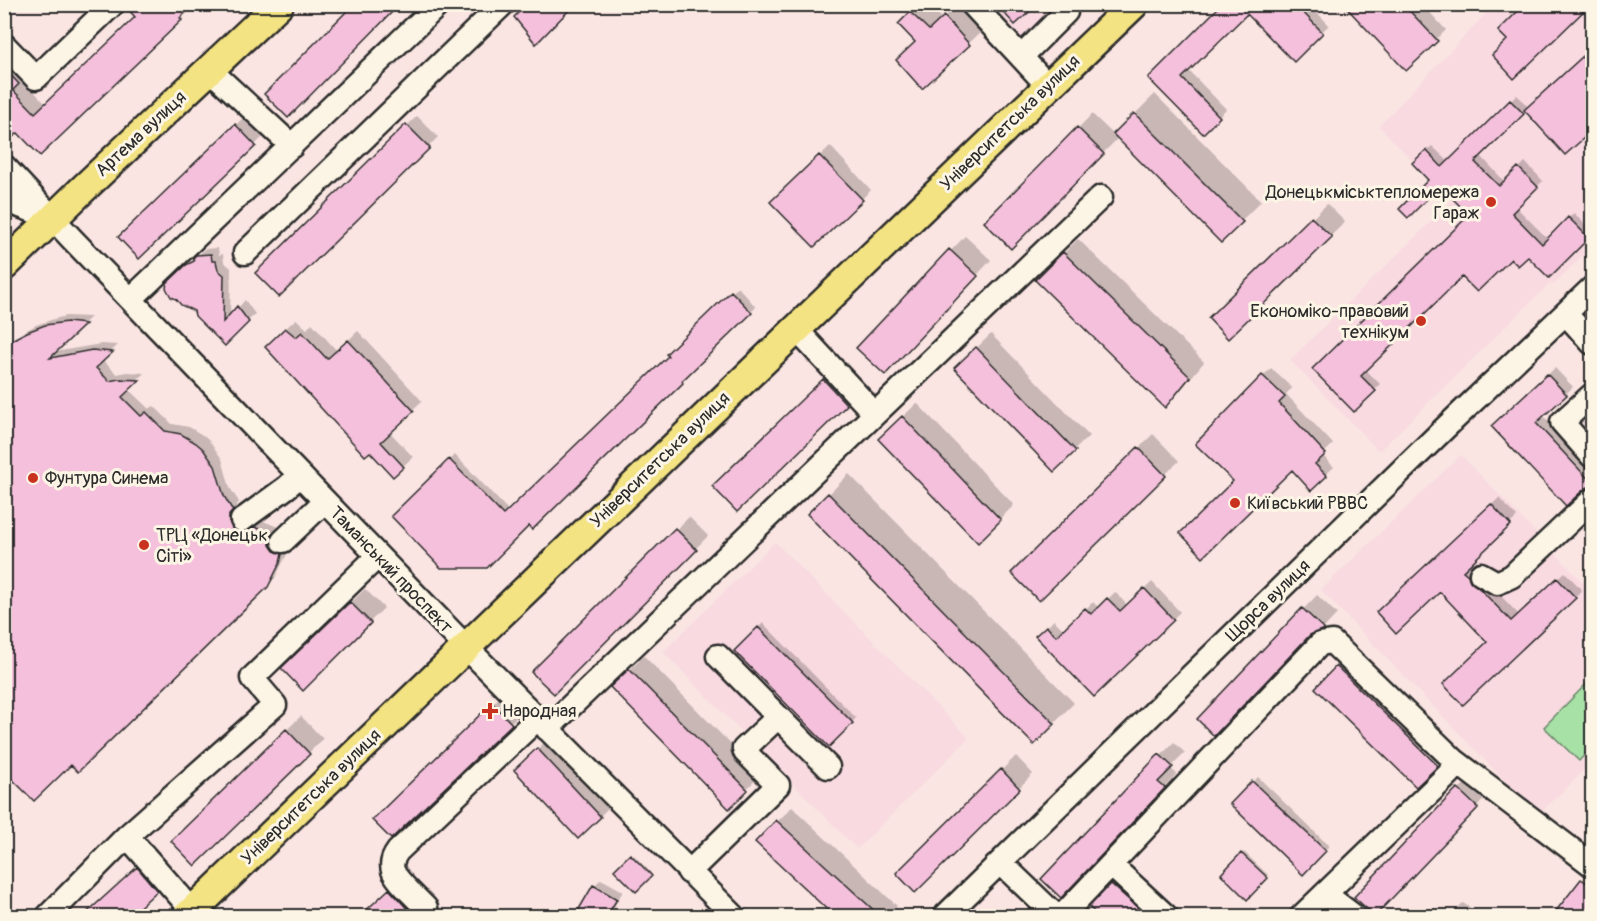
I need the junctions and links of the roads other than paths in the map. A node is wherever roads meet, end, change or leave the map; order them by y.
1 (113, 4) edge
2 (279, 4) edge
3 (439, 4) edge
4 (502, 4) edge
5 (972, 4) edge
6 (1066, 4) edge
7 (1134, 4) edge
8 (4, 45) edge
9 (1021, 57) junction
10 (210, 70) junction
11 (1048, 86) junction
12 (292, 146) junction
13 (4, 166) edge
14 (1101, 197) dead end
15 (4, 200) edge
16 (53, 218) junction
17 (245, 253) dead end
18 (4, 266) edge
19 (1593, 288) edge
20 (131, 299) junction
21 (1566, 314) junction
22 (796, 329) junction
23 (1593, 342) edge
24 (1593, 395) edge
25 (875, 414) junction
26 (1593, 456) edge
27 (300, 475) junction
28 (1593, 500) edge
29 (325, 501) junction
30 (242, 520) dead end
31 (283, 541) dead end
32 (378, 556) junction
33 (1481, 574) dead end
34 (466, 647) junction
35 (718, 656) dead end
36 (778, 717) junction
37 (542, 724) junction
38 (1454, 760) junction
39 (828, 767) dead end
40 (127, 836) junction
41 (1000, 863) junction
42 (1111, 865) junction
43 (1593, 865) edge
44 (689, 872) junction
45 (1326, 894) junction
46 (190, 914) edge
47 (48, 916) edge
48 (427, 916) edge
49 (734, 916) edge
50 (945, 916) edge
51 (1056, 916) edge
52 (1062, 916) edge
53 (1166, 916) edge
54 (1302, 916) edge
55 (1354, 916) edge

1 - 8 street
2 - 10 main road, Артема вулиця
3 - 12 street
4 - 17 street
5 - 9 street
6 - 9 street
7 - 11 main road, Університетська вулиця
9 - 11 street
10 - 12 street
10 - 16 main road, Артема вулиця
11 - 22 main road, Університетська вулиця
12 - 20 street
13 - 16 street, Таманський проспект
14 - 25 street
15 - 16 street, Таманський проспект
16 - 18 main road, Артема вулиця
16 - 20 street, Таманський проспект
19 - 21 street, Щорса вулиця
20 - 27 street, Таманський проспект
21 - 23 street
21 - 41 street, Щорса вулиця
22 - 25 street
22 - 34 main road, Університетська вулиця
24 - 26 street
25 - 37 street
27 - 29 street, Таманський проспект
27 - 30 street
28 - 33 street
29 - 31 street
29 - 32 street, Таманський проспект
32 - 34 street, Таманський проспект
32 - 40 street
34 - 37 street, Таманський проспект
34 - 46 main road, Університетська вулиця
35 - 36 street
36 - 39 street
36 - 44 street
37 - 44 street, Таманський проспект
37 - 48 street
38 - 42 street
38 - 43 street
38 - 45 street
40 - 46 street
40 - 47 street
41 - 50 street, Щорса вулиця
41 - 51 street
42 - 52 street
42 - 53 street
44 - 49 street, Таманський проспект
45 - 54 street
45 - 55 street

